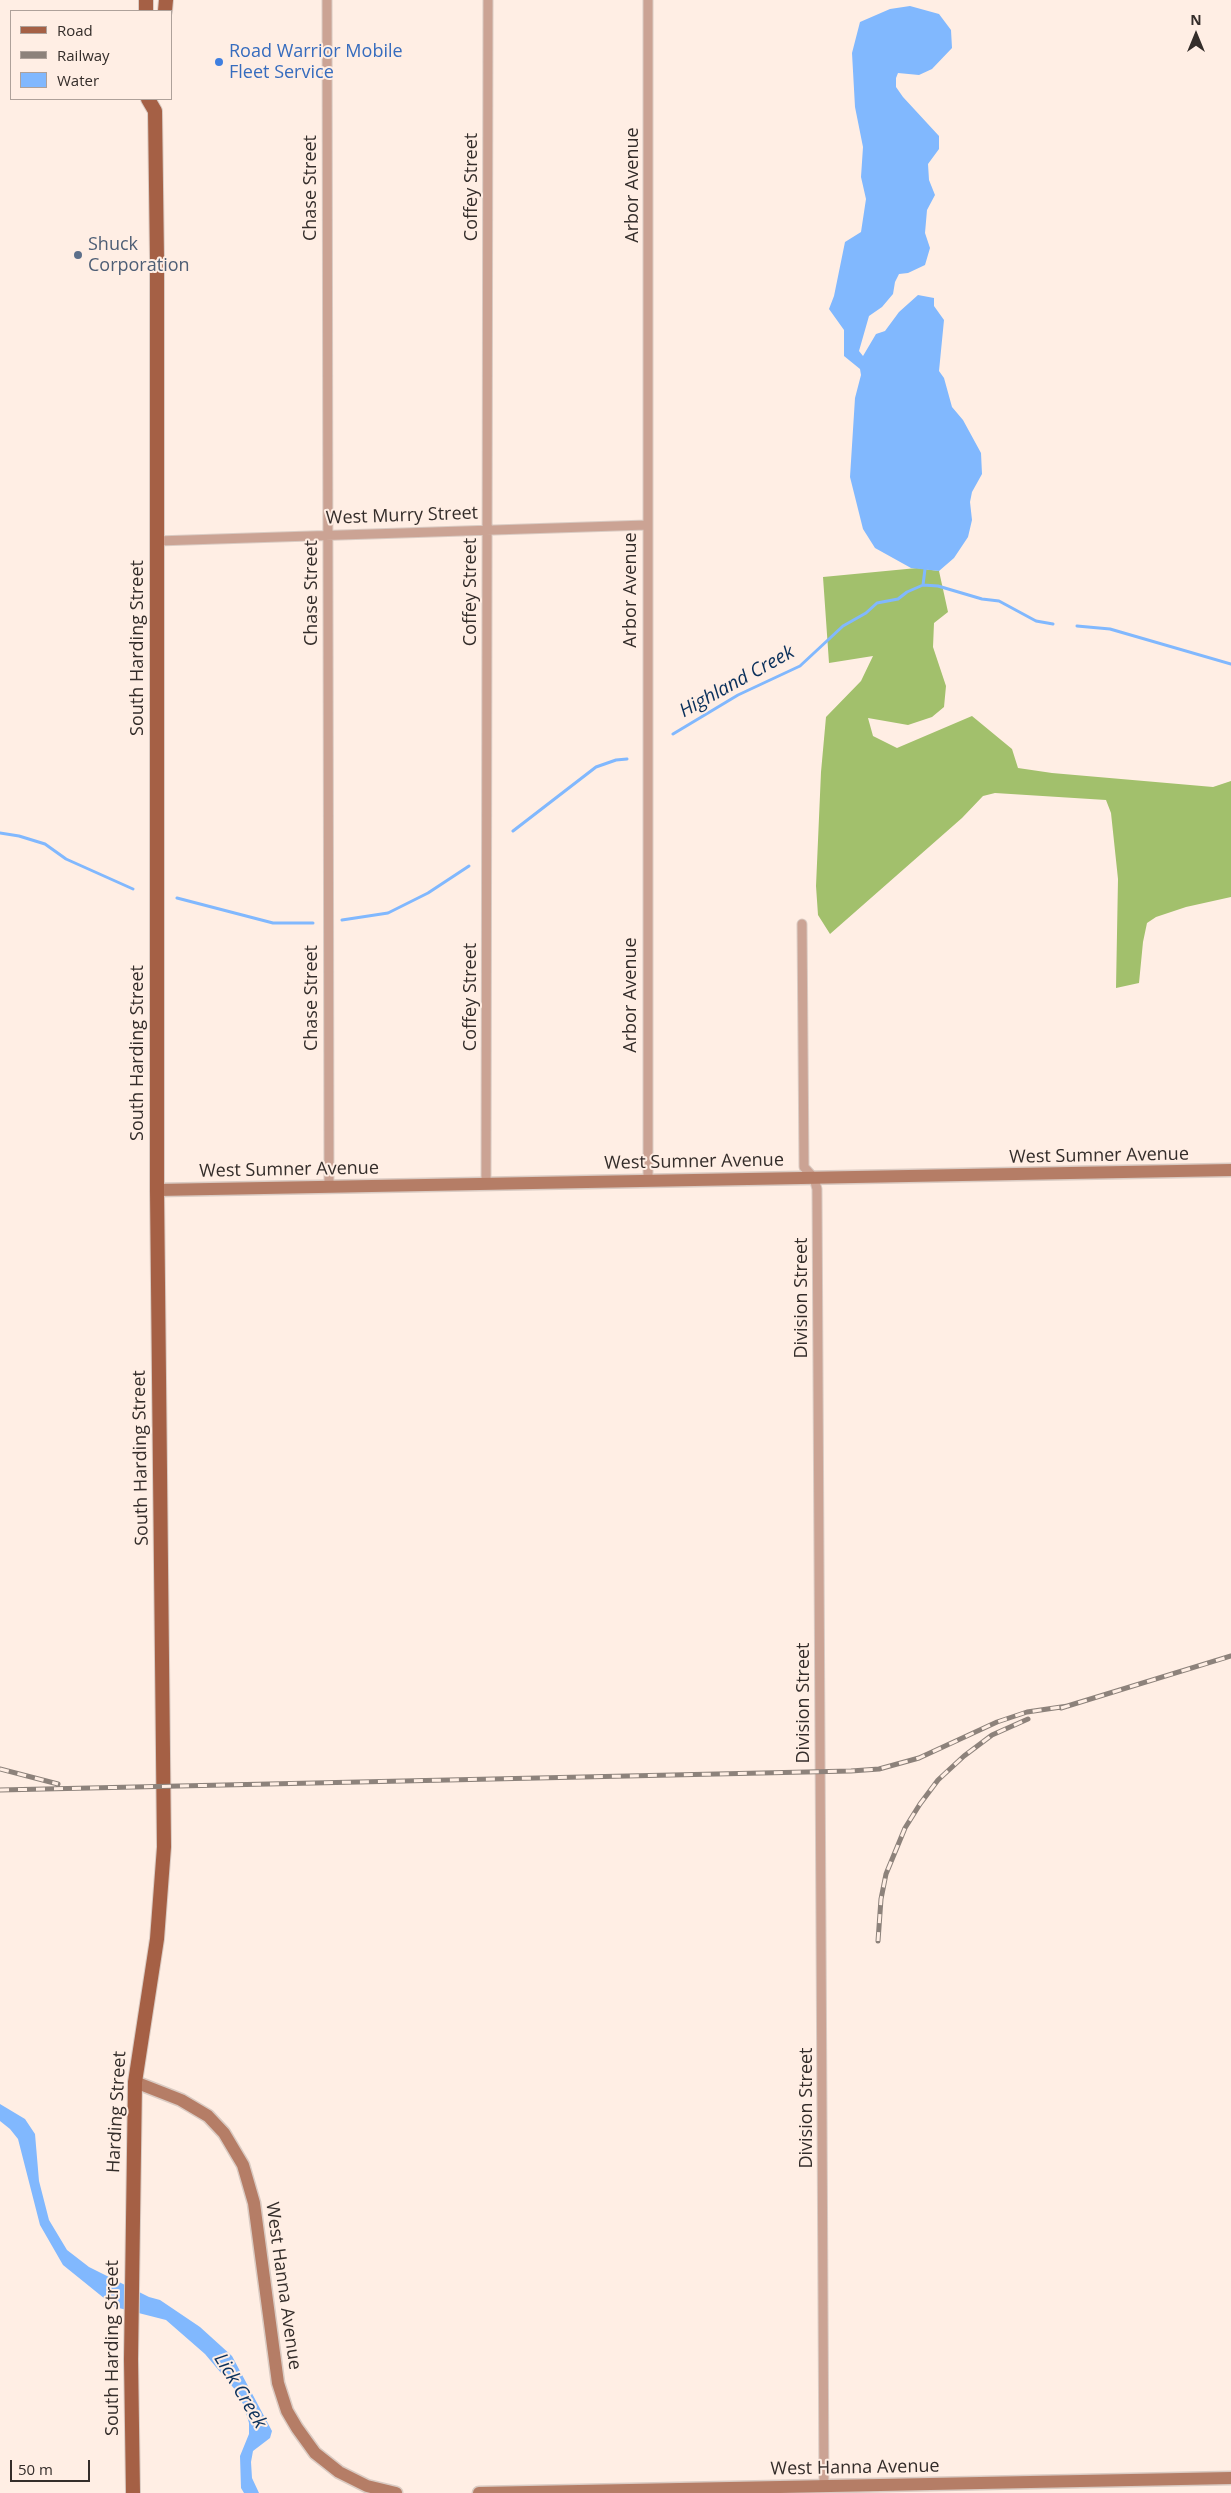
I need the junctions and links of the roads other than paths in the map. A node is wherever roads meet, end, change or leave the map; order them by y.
1 (327, 0) edge
2 (488, 0) edge
3 (648, 0) edge
4 (149, 100) edge
5 (161, 100) edge
6 (155, 112) junction
7 (647, 525) junction
8 (488, 530) junction
9 (328, 535) junction
10 (157, 541) junction
11 (802, 924) dead end
12 (1231, 1170) edge
13 (814, 1178) junction
14 (648, 1180) junction
15 (486, 1184) junction
16 (329, 1186) junction
17 (157, 1190) junction
18 (147, 1994) joint
19 (135, 2082) junction
20 (132, 2233) joint
21 (1231, 2478) edge
22 (824, 2486) junction
23 (133, 2493) edge
24 (396, 2493) edge
25 (479, 2493) edge

1 - 9 street, Chase Street
2 - 8 street, Coffey Street
3 - 7 street, Arbor Avenue
4 - 6 main road
5 - 6 main road
6 - 10 main road, South Harding Street
7 - 8 street, West Murry Street
7 - 14 street, Arbor Avenue
8 - 9 street, West Murry Street
8 - 15 street, Coffey Street
9 - 10 street, West Murry Street
9 - 16 street, Chase Street
10 - 17 main road, South Harding Street
11 - 13 street, Division Street
12 - 13 main road, West Sumner Avenue
13 - 14 main road, West Sumner Avenue
13 - 22 street, Division Street
14 - 15 main road, West Sumner Avenue
15 - 16 main road, West Sumner Avenue
16 - 17 main road, West Sumner Avenue
17 - 18 main road, South Harding Street
18 - 19 main road, Harding Street
19 - 20 main road, Harding Street
19 - 24 main road, West Hanna Avenue
20 - 23 main road, South Harding Street
21 - 22 main road, West Hanna Avenue
22 - 25 main road, West Hanna Avenue

